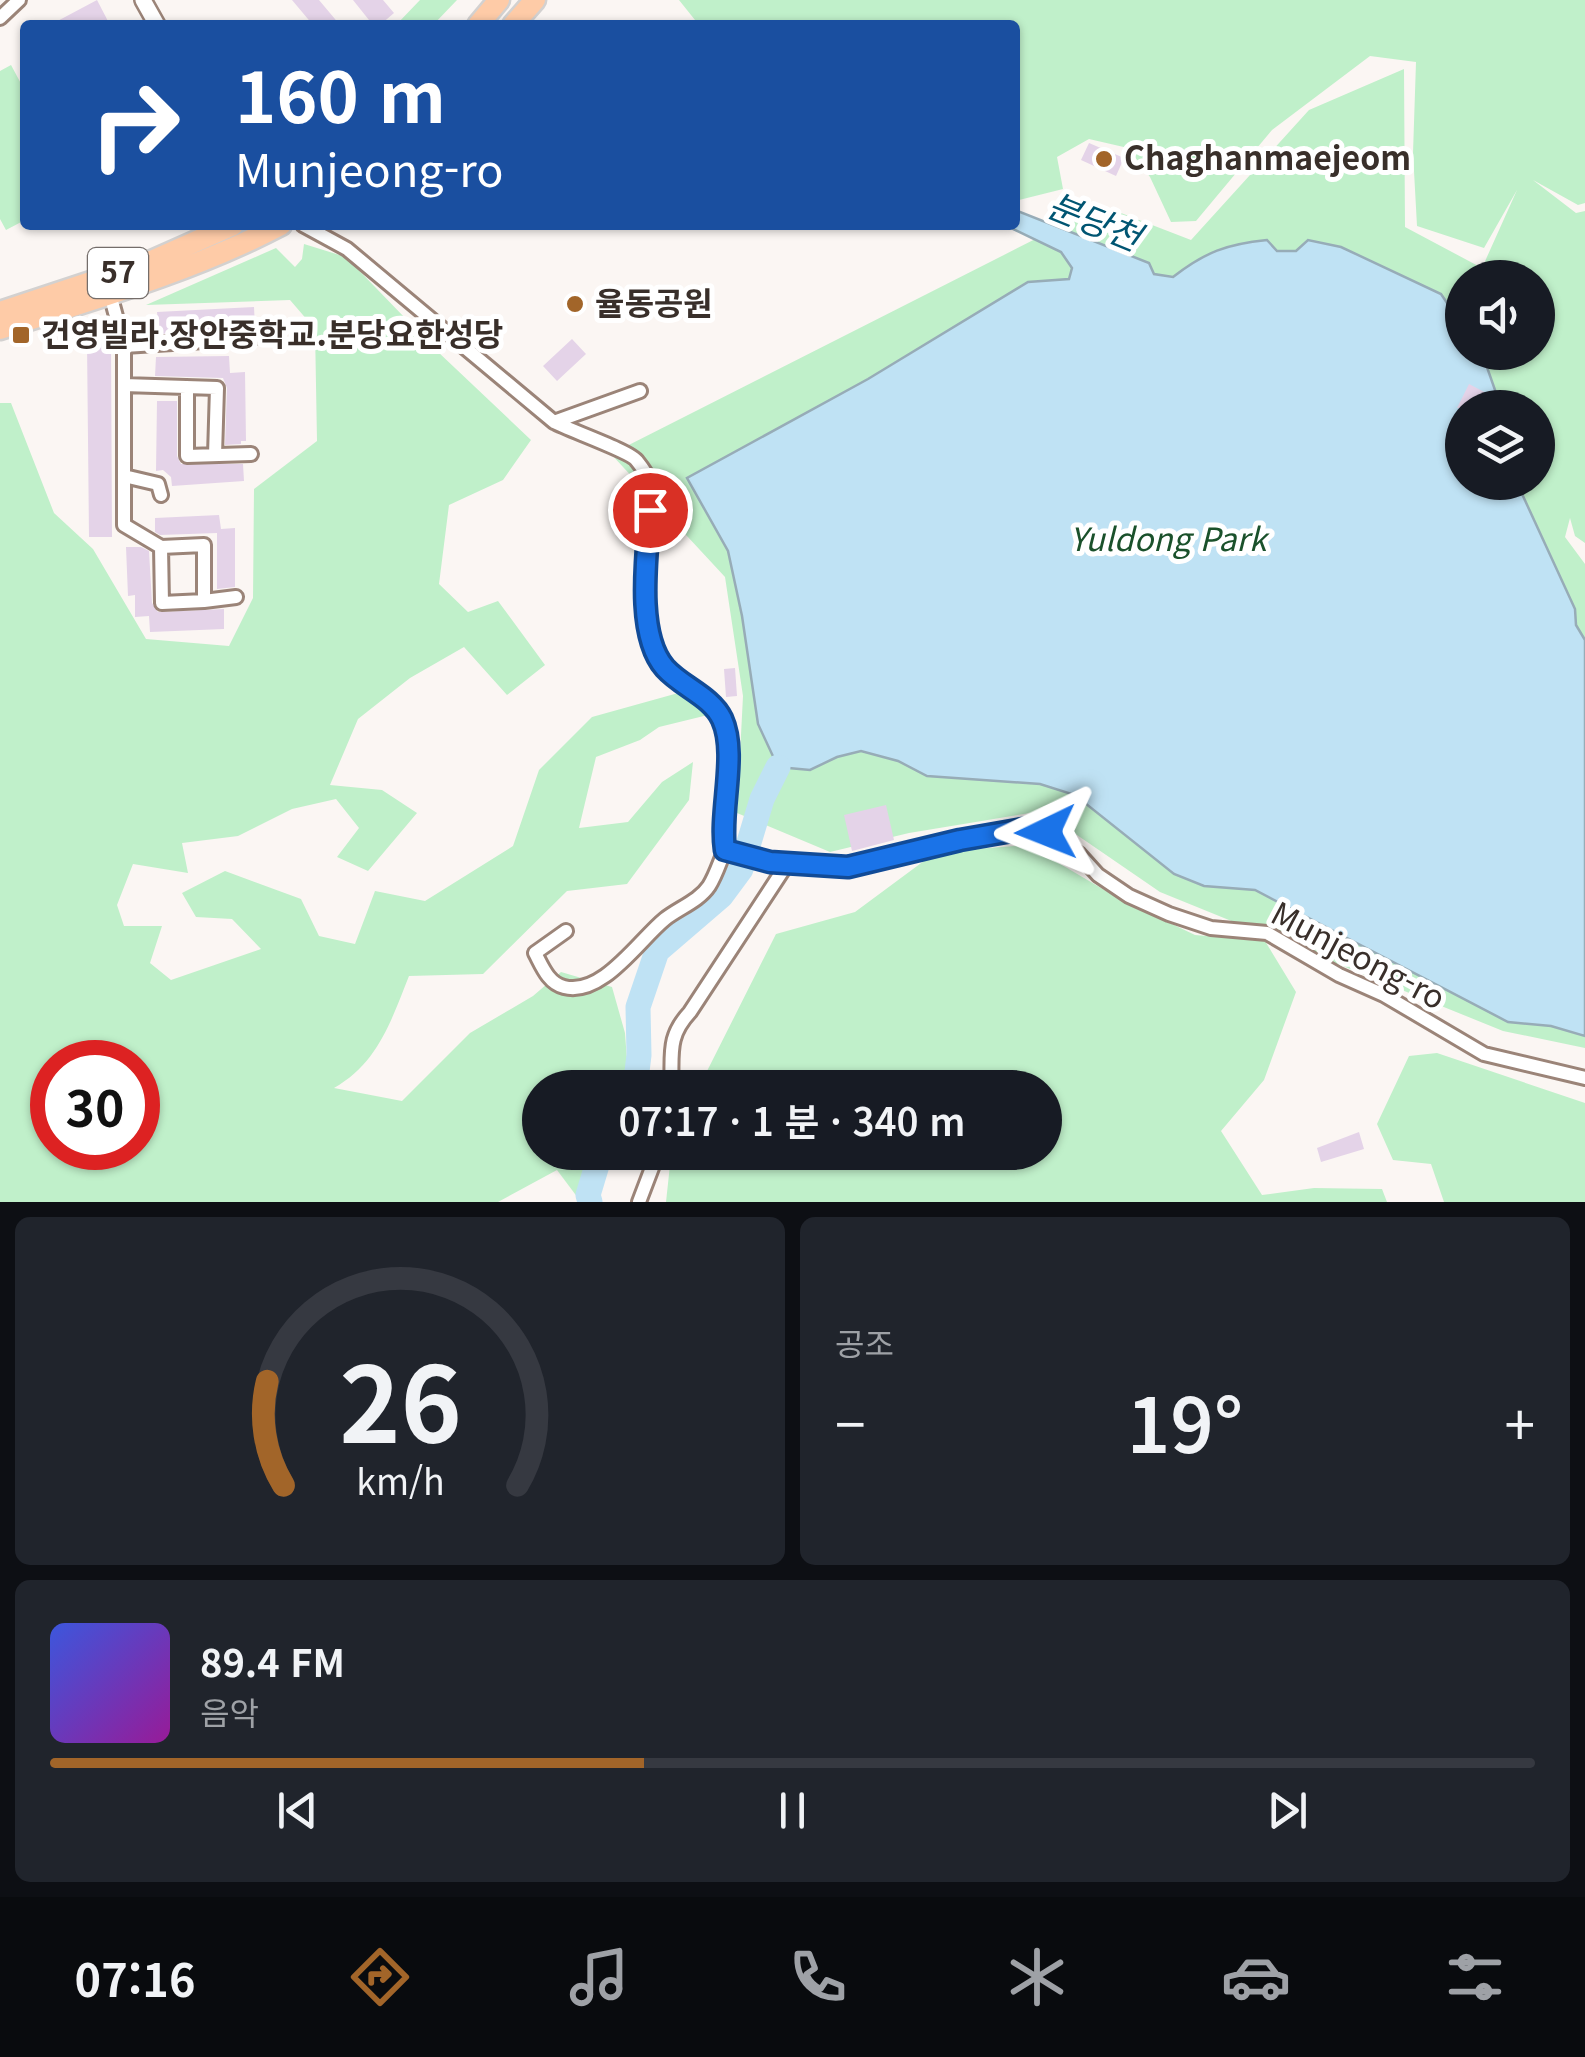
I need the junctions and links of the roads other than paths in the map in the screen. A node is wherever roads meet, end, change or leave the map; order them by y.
1 (19, 0) edge
2 (499, 0) edge
3 (536, 0) edge
4 (0, 18) edge
5 (482, 20) edge
6 (518, 20) edge
7 (222, 230) edge
8 (313, 230) edge
9 (250, 232) edge
10 (110, 294) junction
11 (0, 312) edge
12 (0, 328) edge
13 (253, 338) dead end
14 (124, 346) junction
15 (124, 384) junction
16 (187, 387) junction
17 (640, 391) dead end
18 (554, 422) junction
19 (251, 454) dead end
20 (216, 455) junction
21 (124, 476) junction
22 (161, 495) dead end
23 (161, 547) junction
24 (236, 597) dead end
25 (204, 601) junction
26 (728, 852) junction
27 (787, 864) junction
28 (566, 931) dead end
29 (672, 1070) edge
30 (1585, 1078) edge
31 (651, 1170) edge
32 (639, 1202) edge

1 - 4 street
2 - 5 main road
3 - 6 main road
7 - 11 main road, 57
8 - 18 street
9 - 10 main road, 57
10 - 12 main road, 57
10 - 14 street
13 - 14 street
14 - 15 street
15 - 16 street
15 - 21 street
16 - 20 street
16 - 20 street
17 - 18 street
18 - 26 street
19 - 20 street
21 - 22 street
21 - 23 street
23 - 25 street
23 - 25 street
24 - 25 street
26 - 27 street, Munjeong-ro
26 - 28 street
27 - 29 street
27 - 30 street, Munjeong-ro
31 - 32 street

